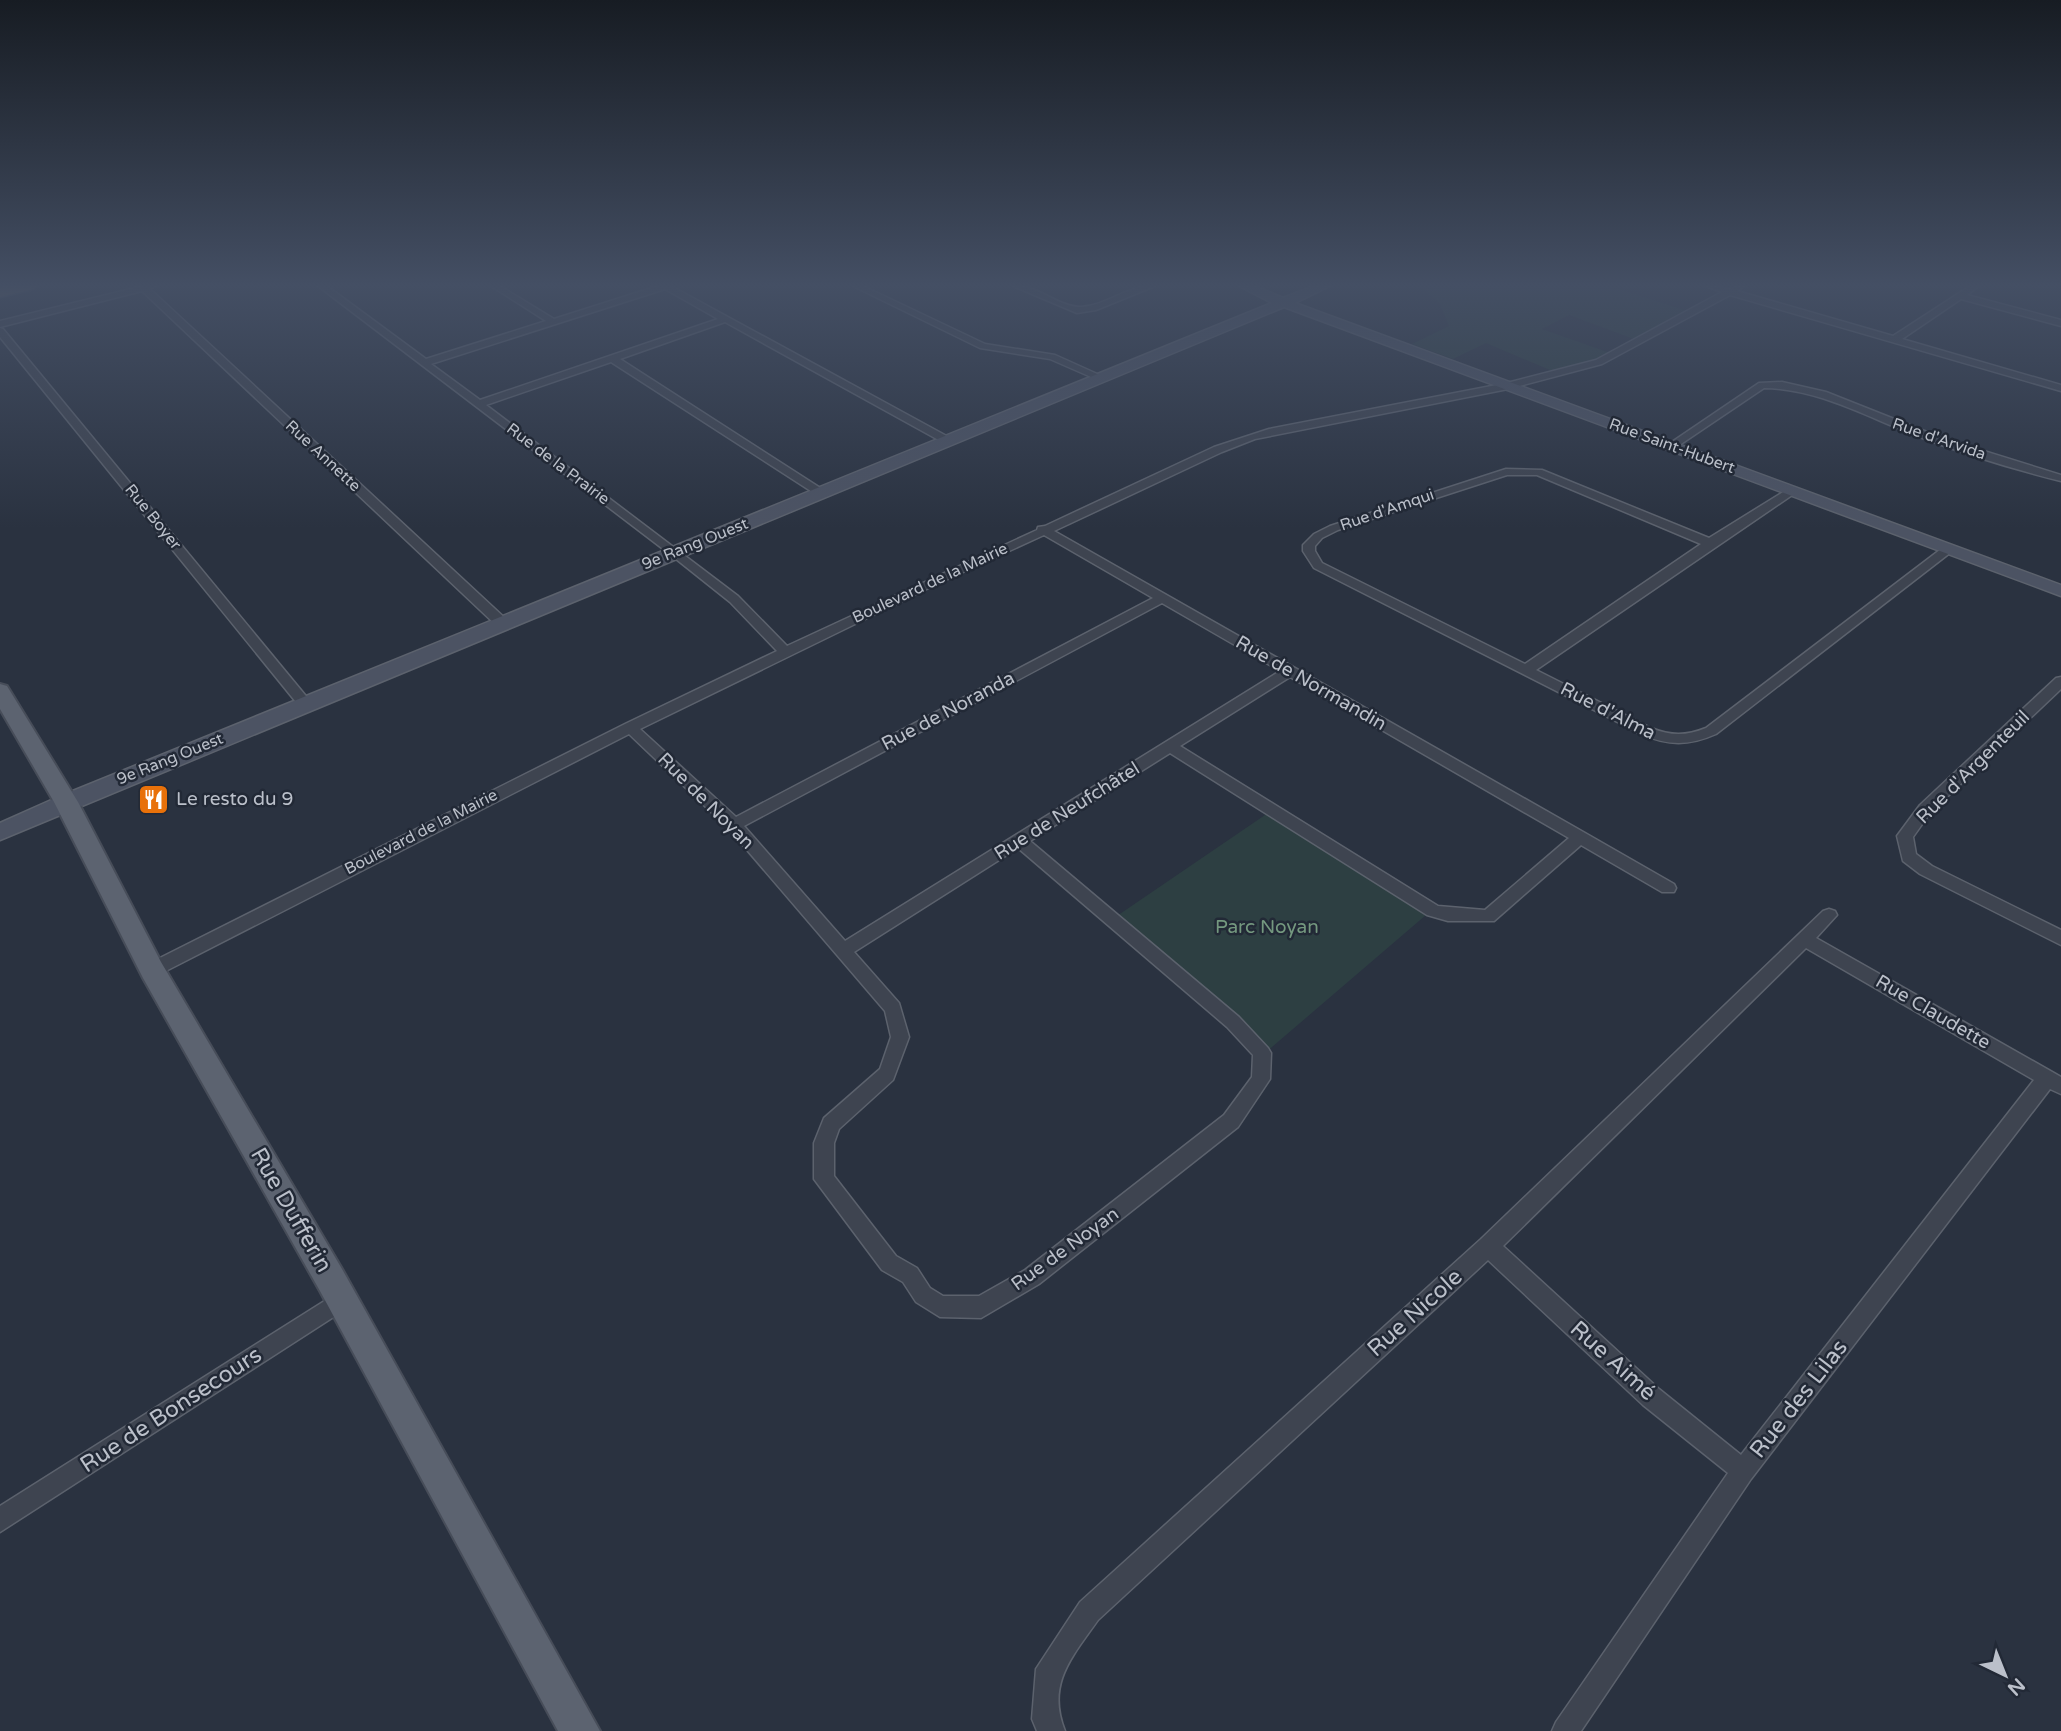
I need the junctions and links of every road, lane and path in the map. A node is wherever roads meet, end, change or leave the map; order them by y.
1 (29, 367) edge
2 (232, 367) edge
3 (429, 367) edge
4 (586, 367) edge
5 (626, 367) edge
6 (813, 367) edge
7 (1075, 367) edge
8 (1128, 367) edge
9 (1456, 367) edge
10 (1581, 367) edge
11 (1987, 367) edge
12 (1101, 378) junction
13 (1508, 386) junction
14 (2061, 388) edge
15 (478, 404) junction
16 (948, 441) junction
17 (1671, 446) junction
18 (2061, 478) edge
19 (1792, 491) junction
20 (821, 493) junction
21 (1042, 529) junction
22 (1710, 543) junction
23 (1949, 549) junction
24 (675, 552) junction
25 (2061, 591) edge
26 (1162, 598) junction
27 (502, 623) junction
28 (785, 652) junction
29 (1527, 670) junction
30 (1290, 671) junction
31 (2061, 681) edge
32 (0, 691) edge
33 (305, 704) junction
34 (630, 727) junction
35 (1170, 746) junction
36 (66, 802) junction
37 (734, 825) junction
38 (0, 832) edge
39 (1580, 837) junction
40 (1019, 840) junction
41 (1668, 888) dead end
42 (1829, 915) dead end
43 (2061, 938) edge
44 (1805, 939) junction
45 (843, 950) junction
46 (152, 970) junction
47 (2054, 1082) edge
48 (1488, 1246) junction
49 (342, 1300) junction
50 (1743, 1471) junction
51 (0, 1520) edge
52 (580, 1731) edge
53 (1052, 1731) edge
54 (1565, 1731) edge

1 - 33 street, Rue Boyer
2 - 27 street, Rue Annette
3 - 15 street, Rue de la Prairie
4 - 15 street
5 - 20 street
6 - 16 street
7 - 12 street
8 - 12 street, 9e Rang Ouest
9 - 13 street, Rue Saint-Hubert
10 - 13 street, Boulevard de la Mairie
11 - 14 street
12 - 16 street, 9e Rang Ouest
13 - 17 street, Rue Saint-Hubert
13 - 21 street, Boulevard de la Mairie
15 - 24 street, Rue de la Prairie
16 - 20 street, 9e Rang Ouest
17 - 18 street, Rue d'Arvida
17 - 19 street, Rue Saint-Hubert
19 - 22 street
19 - 23 street, Rue Saint-Hubert
20 - 24 street, 9e Rang Ouest
21 - 26 street, Rue de Normandin
21 - 28 street, Boulevard de la Mairie
22 - 29 street
22 - 29 street, Rue d'Amqui
23 - 25 street, Rue Saint-Hubert
23 - 29 street, Rue d'Alma
24 - 27 street, 9e Rang Ouest
24 - 28 street, Rue de la Prairie
26 - 30 street, Rue de Normandin
26 - 37 street, Rue de Noranda
27 - 33 street, 9e Rang Ouest
28 - 34 street, Boulevard de la Mairie
30 - 35 street, Rue de Neufchâtel
30 - 39 street, Rue de Normandin
31 - 43 street, Rue d'Argenteuil
32 - 36 main road, Rue Dufferin
33 - 36 street, 9e Rang Ouest
34 - 37 street, Rue de Noyan
34 - 46 street, Boulevard de la Mairie
35 - 39 street
35 - 40 street, Rue de Neufchâtel
36 - 38 street
36 - 46 main road, Rue Dufferin
37 - 45 street, Rue de Noyan
39 - 41 street, Rue de Normandin
40 - 45 street, Rue de Neufchâtel
40 - 45 street, Rue de Noyan
42 - 44 street, Rue Nicole
44 - 47 street, Rue Claudette
44 - 48 street, Rue Nicole
46 - 49 main road, Rue Dufferin
47 - 50 street, Rue des Lilas
48 - 50 street, Rue Aimé
48 - 53 street, Rue Nicole
49 - 51 street, Rue de Bonsecours
49 - 52 main road, Rue Dufferin
50 - 54 street, Rue des Lilas

